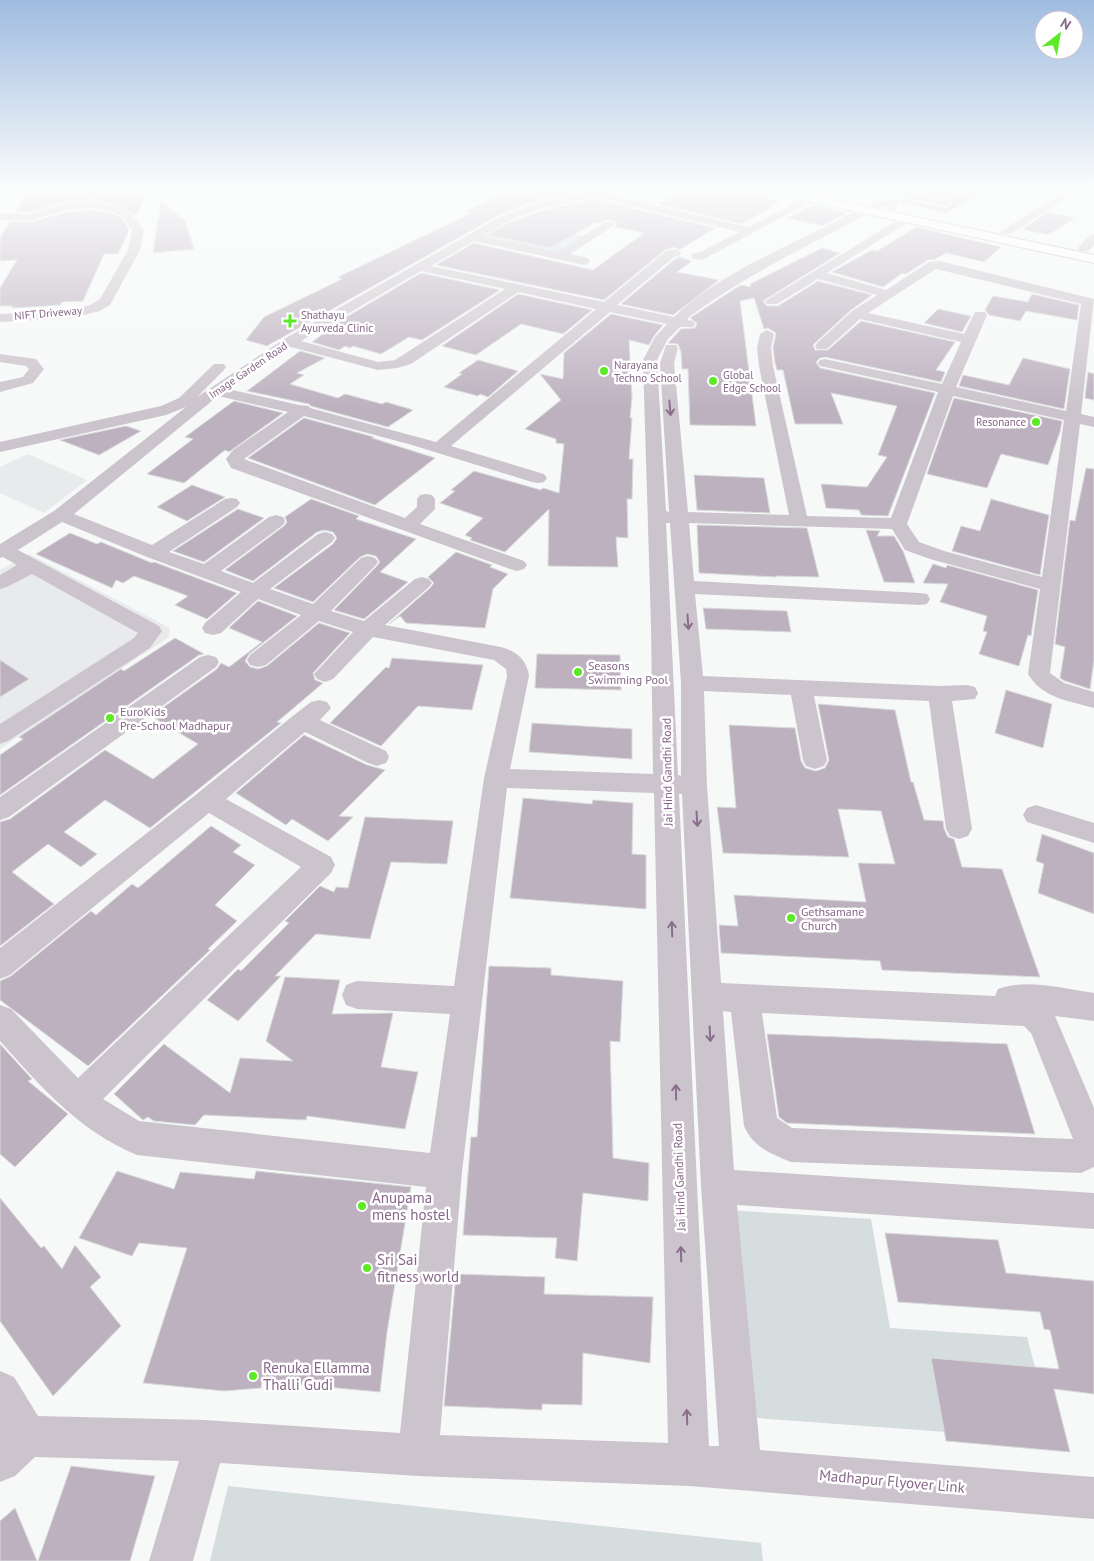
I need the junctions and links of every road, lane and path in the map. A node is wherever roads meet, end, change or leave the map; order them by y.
1 (127, 263) edge
2 (426, 263) edge
3 (659, 263) edge
4 (783, 263) edge
5 (837, 263) edge
6 (418, 267) junction
7 (818, 275) junction
8 (516, 288) junction
9 (888, 294) junction
10 (772, 301) dead end
11 (1091, 302) edge
12 (605, 307) junction
13 (857, 314) junction
14 (980, 315) dead end
15 (683, 323) junction
16 (1, 324) edge
17 (767, 334) dead end
18 (970, 340) junction
19 (290, 342) junction
20 (822, 346) dead end
21 (0, 353) edge
22 (826, 363) dead end
23 (214, 378) junction
24 (0, 387) edge
25 (947, 390) junction
26 (303, 410) junction
27 (1073, 417) junction
28 (1094, 422) edge
29 (0, 447) edge
30 (440, 447) junction
31 (538, 478) dead end
32 (426, 499) dead end
33 (230, 502) dead end
34 (61, 515) junction
35 (668, 518) junction
36 (799, 520) junction
37 (276, 521) dead end
38 (898, 524) junction
39 (407, 526) junction
40 (325, 538) dead end
41 (2, 551) edge
42 (154, 552) junction
43 (368, 562) dead end
44 (517, 565) dead end
45 (31, 566) junction
46 (206, 572) junction
47 (0, 583) edge
48 (422, 583) dead end
49 (1050, 585) junction
50 (685, 587) junction
51 (256, 590) junction
52 (920, 599) dead end
53 (316, 613) junction
54 (213, 628) dead end
55 (368, 630) junction
56 (258, 660) dead end
57 (208, 662) dead end
58 (325, 674) dead end
59 (692, 683) junction
60 (801, 688) junction
61 (967, 693) dead end
62 (939, 694) junction
63 (1094, 700) edge
64 (0, 735) edge
65 (377, 757) dead end
66 (815, 760) dead end
67 (496, 778) junction
68 (666, 785) junction
69 (694, 786) junction
70 (207, 800) junction
71 (0, 810) edge
72 (1036, 815) dead end
73 (959, 829) dead end
74 (1094, 832) edge
75 (0, 966) edge
76 (707, 988) junction
77 (357, 994) dead end
78 (745, 998) junction
79 (468, 1001) junction
80 (1022, 1006) junction
81 (1094, 1007) edge
82 (0, 1019) edge
83 (78, 1101) junction
84 (445, 1172) junction
85 (718, 1186) junction
86 (1094, 1211) edge
87 (0, 1391) edge
88 (205, 1441) junction
89 (14, 1449) edge
90 (418, 1455) junction
91 (689, 1466) junction
92 (740, 1469) junction
93 (1094, 1498) edge
94 (171, 1561) edge

1 - 16 street, NIFT Driveway
2 - 6 street, Image Garden Road
3 - 12 street
4 - 15 street, Jai Hind Gandhi Road
5 - 7 street
6 - 8 street
6 - 19 street, Image Garden Road
7 - 9 street
7 - 10 street
8 - 12 street
8 - 19 street
9 - 11 street
9 - 13 street
11 - 27 street
12 - 15 street
12 - 30 street
13 - 18 street
13 - 20 street
14 - 18 street
15 - 35 street, Jai Hind Gandhi Road
17 - 36 street
18 - 25 street
19 - 23 street, Image Garden Road
21 - 24 street
22 - 25 street
23 - 26 street
23 - 29 street
23 - 34 street, Image Garden Road
25 - 27 street
25 - 38 street
26 - 30 street
26 - 39 street
27 - 28 street
27 - 49 street
30 - 31 street
32 - 39 street
33 - 42 street
34 - 41 street, Image Garden Road
34 - 42 street
35 - 36 street
35 - 50 street, Jai Hind Gandhi Road
35 - 68 street, Jai Hind Gandhi Road
36 - 38 street
37 - 46 street
38 - 49 street
39 - 44 street
40 - 51 street
41 - 45 street
42 - 46 street
43 - 53 street
45 - 47 street
45 - 64 street
46 - 51 street
48 - 55 street
49 - 63 street
50 - 52 street
50 -> 59 street, Jai Hind Gandhi Road
51 - 53 street
51 - 54 street
53 - 55 street
53 - 56 street
55 - 58 street
55 - 67 street
57 - 71 street
59 - 60 street
59 - 69 street, Jai Hind Gandhi Road
60 - 62 street
60 - 66 street
61 - 62 street
62 - 73 street
65 - 70 street
67 - 68 street
67 - 79 street
68 - 69 street
91 -> 68 street, Jai Hind Gandhi Road
69 -> 76 street, Jai Hind Gandhi Road
70 - 75 street
70 - 83 street
72 - 74 street
76 - 78 street
76 - 80 street
76 -> 85 street, Jai Hind Gandhi Road
77 - 79 street
78 - 80 street
78 - 80 street
79 - 84 street
80 - 81 street
82 - 83 street
83 - 84 street
84 - 90 street
85 - 86 street
85 - 92 street, Jai Hind Gandhi Road
87 - 89 street
88 - 89 street, Madhapur Flyover Link
88 - 90 street, Madhapur Flyover Link
88 - 94 street
90 - 91 street, Madhapur Flyover Link
91 - 92 street, Madhapur Flyover Link
92 - 93 street, Madhapur Flyover Link

